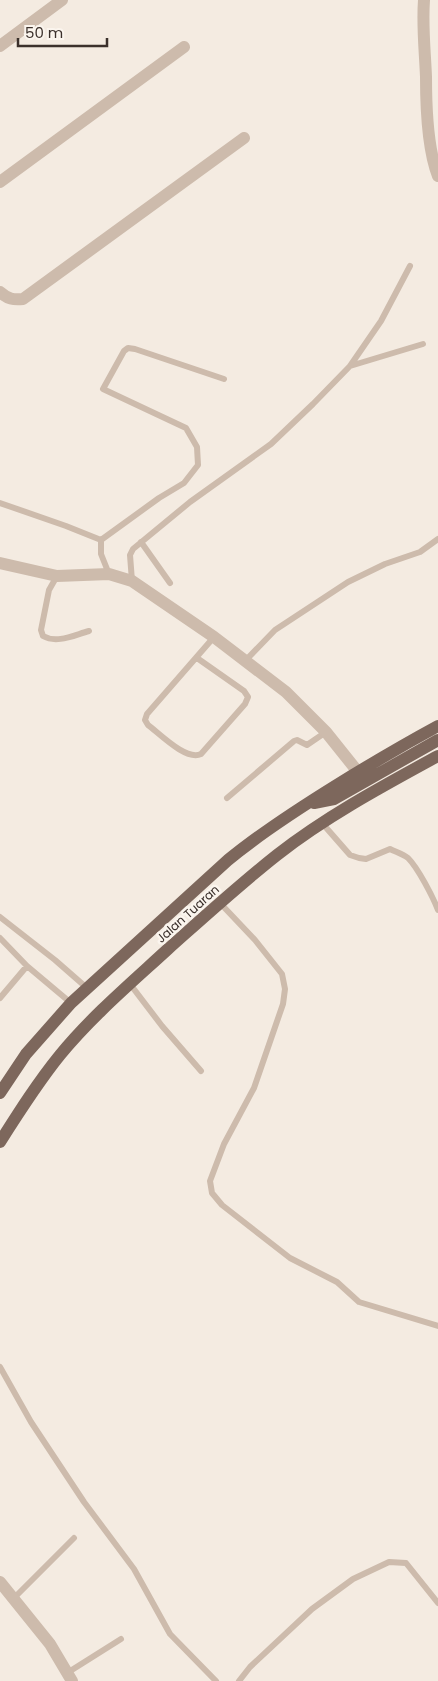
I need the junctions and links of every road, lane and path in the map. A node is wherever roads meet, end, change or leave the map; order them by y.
1 (62, 0) edge
2 (424, 0) edge
3 (0, 46) edge
4 (184, 47) dead end
5 (244, 138) dead end
6 (438, 176) edge
7 (0, 182) edge
8 (410, 266) dead end
9 (0, 292) edge
10 (424, 344) dead end
11 (350, 366) junction
12 (224, 379) dead end
13 (0, 503) edge
14 (438, 539) edge
15 (100, 540) junction
16 (141, 542) junction
17 (0, 563) edge
18 (109, 574) junction
19 (57, 576) junction
20 (132, 580) junction
21 (170, 583) dead end
22 (89, 631) dead end
23 (214, 637) junction
24 (197, 658) junction
25 (245, 661) junction
26 (438, 726) edge
27 (326, 732) junction
28 (438, 740) edge
29 (438, 756) edge
30 (358, 772) junction
31 (227, 798) dead end
32 (307, 804) junction
33 (322, 823) junction
34 (220, 903) junction
35 (438, 910) edge
36 (0, 916) edge
37 (0, 938) edge
38 (26, 966) junction
39 (130, 984) junction
40 (87, 988) junction
41 (0, 998) edge
42 (71, 1003) junction
43 (201, 1071) dead end
44 (0, 1093) edge
45 (0, 1142) edge
46 (438, 1326) edge
47 (0, 1367) edge
48 (74, 1538) dead end
49 (0, 1582) edge
50 (14, 1599) junction
51 (438, 1603) edge
52 (122, 1639) dead end
53 (69, 1677) edge
54 (216, 1681) edge
55 (239, 1681) edge

1 - 3 street
2 - 6 street
4 - 7 street
5 - 9 street
8 - 11 lane
10 - 11 lane
11 - 16 lane
12 - 15 lane
13 - 15 lane
14 - 25 lane
15 - 18 lane
16 - 20 lane
16 - 21 lane
17 - 19 street
18 - 19 street
18 - 20 street
19 - 22 lane
20 - 23 street
23 - 24 lane
23 - 25 street
24 - 24 lane
25 - 27 street
26 - 30 main road, Jalan Tuaran
27 - 30 street
27 - 31 lane
28 - 32 main road
29 - 33 main road, Jalan Tuaran
30 - 32 main road, Jalan Tuaran
32 - 40 main road, Jalan Tuaran
33 - 34 main road, Jalan Tuaran
33 - 35 lane
34 - 39 main road, Jalan Tuaran
34 - 46 lane
36 - 40 lane
37 - 38 lane
38 - 41 lane
38 - 42 lane
39 - 43 lane
39 - 45 main road, Jalan Tuaran
40 - 42 main road, Jalan Tuaran
42 - 44 main road, Jalan Tuaran
47 - 54 lane
48 - 50 lane
49 - 50 street
50 - 53 street
51 - 55 lane
52 - 53 lane

